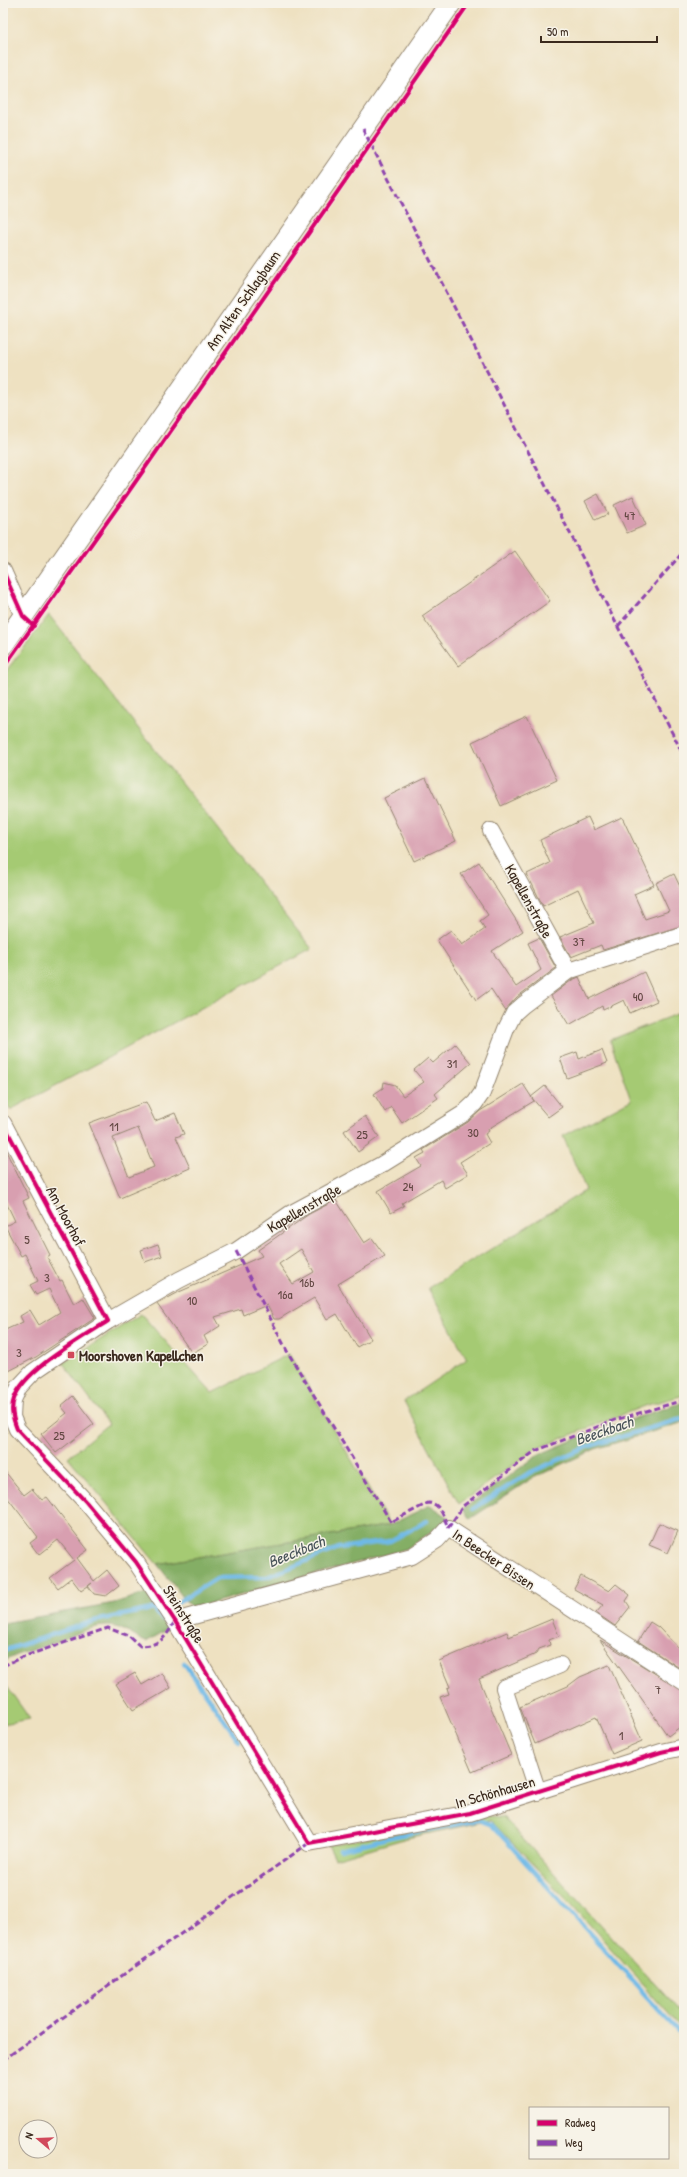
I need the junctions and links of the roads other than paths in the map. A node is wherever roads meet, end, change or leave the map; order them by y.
1 (451, 3) edge
2 (3, 571) edge
3 (23, 616) junction
4 (3, 645) edge
5 (491, 831) dead end
6 (684, 934) edge
7 (568, 971) junction
8 (3, 1123) edge
9 (108, 1321) junction
10 (8, 1414) edge
11 (175, 1621) junction
12 (560, 1665) dead end
13 (684, 1682) edge
14 (684, 1747) edge
15 (538, 1792) junction
16 (309, 1843) joint

1 - 3 main road, Am Alten Schlagbaum
2 - 3 street
3 - 4 main road
5 - 7 street, Kapellenstraße
6 - 7 street, Kapellenstraße
7 - 9 street, Kapellenstraße
8 - 9 street, Am Moorhof
9 - 10 street, Kapellenstraße
10 - 11 street, Steinstraße
11 - 13 street, In Beecker Bissen
11 - 16 street, Steinstraße
12 - 15 street
14 - 15 street, In Schönhausen
15 - 16 street, In Schönhausen

